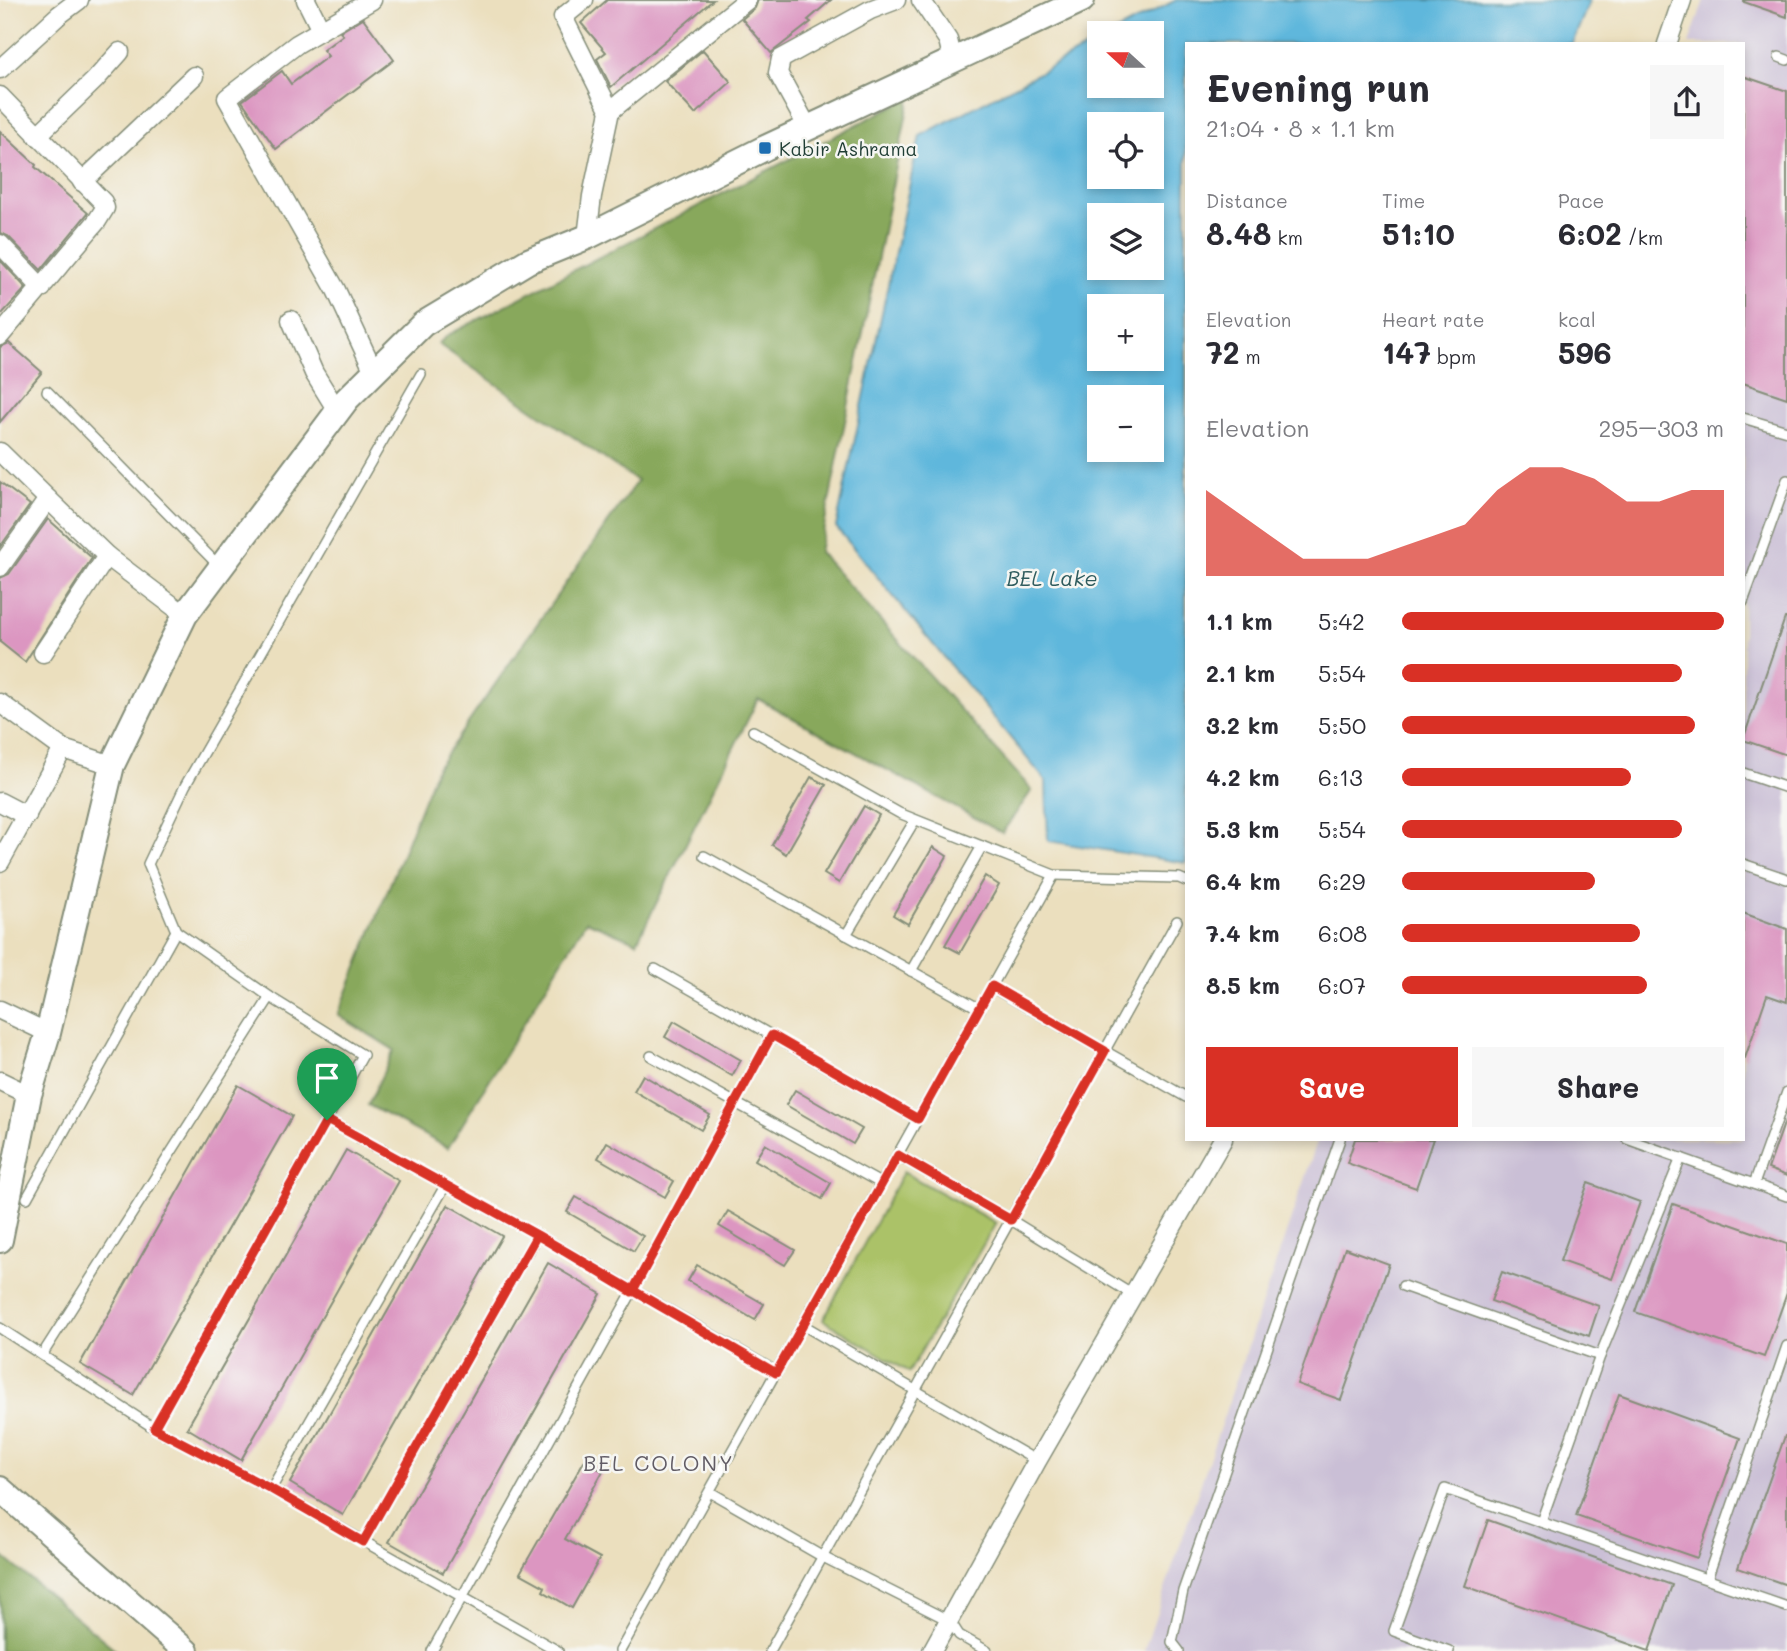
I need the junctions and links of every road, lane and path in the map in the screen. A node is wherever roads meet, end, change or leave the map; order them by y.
1 (79, 0) edge
2 (306, 0) edge
3 (372, 0) edge
4 (584, 0) edge
5 (747, 0) edge
6 (895, 0) edge
7 (921, 0) edge
8 (1682, 0) edge
9 (1078, 1) edge
10 (321, 30) junction
11 (1668, 42) edge
12 (120, 52) dead end
13 (953, 61) junction
14 (0, 69) edge
15 (194, 76) dead end
16 (0, 96) edge
17 (610, 111) junction
18 (808, 128) junction
19 (37, 136) junction
20 (82, 182) junction
21 (587, 237) junction
22 (0, 244) edge
23 (42, 288) junction
24 (290, 320) dead end
25 (0, 336) edge
26 (375, 373) junction
27 (421, 374) dead end
28 (47, 391) dead end
29 (338, 412) junction
30 (1745, 419) edge
31 (1787, 431) edge
32 (0, 452) edge
33 (1787, 480) edge
34 (48, 499) junction
35 (107, 556) junction
36 (0, 567) edge
37 (220, 567) junction
38 (1745, 596) edge
39 (185, 615) junction
40 (43, 653) dead end
41 (0, 703) edge
42 (753, 731) dead end
43 (63, 749) junction
44 (112, 765) junction
45 (1745, 774) edge
46 (1787, 788) edge
47 (0, 802) edge
48 (27, 816) junction
49 (915, 820) junction
50 (982, 846) junction
51 (704, 856) dead end
52 (0, 862) edge
53 (1745, 865) edge
54 (1054, 875) junction
55 (1787, 879) edge
56 (1185, 881) edge
57 (1177, 921) dead end
58 (176, 931) junction
59 (846, 935) junction
60 (655, 969) dead end
61 (911, 971) junction
62 (992, 986) junction
63 (270, 997) junction
64 (980, 1009) junction
65 (0, 1010) edge
66 (48, 1033) junction
67 (772, 1035) junction
68 (1105, 1051) junction
69 (651, 1056) dead end
70 (0, 1081) edge
71 (1787, 1092) edge
72 (29, 1095) junction
73 (1185, 1096) edge
74 (736, 1102) junction
75 (918, 1119) junction
76 (327, 1120) junction
77 (1222, 1141) edge
78 (1339, 1141) edge
79 (1633, 1141) edge
80 (898, 1155) junction
81 (1681, 1158) junction
82 (8, 1160) edge
83 (881, 1184) junction
84 (1754, 1184) junction
85 (445, 1186) junction
86 (1787, 1196) edge
87 (27, 1198) dead end
88 (1011, 1220) junction
89 (537, 1235) junction
90 (0, 1240) edge
91 (1403, 1286) dead end
92 (632, 1292) junction
93 (1133, 1295) junction
94 (803, 1325) junction
95 (0, 1328) edge
96 (1787, 1346) edge
97 (42, 1354) junction
98 (1601, 1356) junction
99 (776, 1373) junction
100 (916, 1390) junction
101 (154, 1428) junction
102 (1037, 1461) junction
103 (0, 1489) edge
104 (271, 1489) junction
105 (709, 1493) junction
106 (1541, 1522) junction
107 (363, 1542) junction
108 (823, 1557) junction
109 (1707, 1579) junction
110 (463, 1596) junction
111 (1787, 1607) edge
112 (950, 1621) junction
113 (186, 1651) edge
114 (432, 1651) edge
115 (558, 1651) edge
116 (620, 1651) edge
117 (770, 1651) edge
118 (932, 1651) edge
119 (987, 1651) edge
120 (1179, 1651) edge
121 (1449, 1651) edge

1 - 14 street
2 - 10 street
3 - 10 street
4 - 17 street
5 - 17 street
6 - 18 street
7 - 13 street
8 - 11 street
9 - 13 street
10 - 26 street
12 - 19 street
13 - 18 street
15 - 20 street
16 - 19 street
17 - 21 street
18 - 21 street
19 - 20 street
20 - 23 street
21 - 26 street
22 - 23 street
23 - 25 street
24 - 29 street
26 - 29 street
27 - 58 lane
28 - 37 lane
29 - 37 street
30 - 31 lane
32 - 34 street
33 - 38 lane
34 - 35 street
34 - 36 street
35 - 39 street
35 - 40 street
37 - 39 street
39 - 44 street
41 - 43 street
42 - 49 lane
43 - 44 street
43 - 48 street
44 - 66 street
45 - 46 lane
47 - 48 street
48 - 52 street
49 - 50 lane
49 - 59 lane
50 - 54 lane
50 - 61 lane
51 - 59 lane
53 - 55 lane
54 - 56 lane
54 - 62 lane
57 - 68 lane
58 - 63 lane
58 - 87 lane
59 - 61 lane
60 - 67 lane
61 - 64 lane
62 - 64 lane
62 - 68 lane
63 - 76 lane
63 - 97 lane
64 - 75 lane
65 - 66 street
66 - 72 street
67 - 74 lane
67 - 75 lane
68 - 73 lane
68 - 88 lane
69 - 74 lane
70 - 72 street
71 - 84 lane
72 - 82 street
74 - 83 lane
74 - 92 lane
75 - 80 lane
76 - 85 lane
76 - 101 lane
77 - 93 street
78 - 120 lane
79 - 81 lane
80 - 83 lane
80 - 88 lane
81 - 84 lane
81 - 98 lane
82 - 90 street
83 - 94 lane
84 - 86 lane
85 - 89 lane
85 - 104 lane
88 - 93 lane
88 - 100 lane
89 - 92 lane
89 - 107 lane
91 - 98 lane
92 - 99 lane
92 - 110 lane
93 - 102 street
94 - 99 lane
94 - 100 lane
95 - 97 lane
96 - 109 lane
97 - 101 lane
98 - 106 lane
99 - 105 lane
100 - 102 lane
100 - 108 lane
101 - 104 lane
102 - 112 street
103 - 113 street
104 - 107 lane
105 - 108 lane
105 - 116 lane
106 - 109 lane
106 - 121 lane
107 - 110 lane
108 - 112 lane
108 - 117 lane
109 - 111 lane
110 - 114 lane
110 - 115 lane
112 - 118 street
112 - 119 lane

